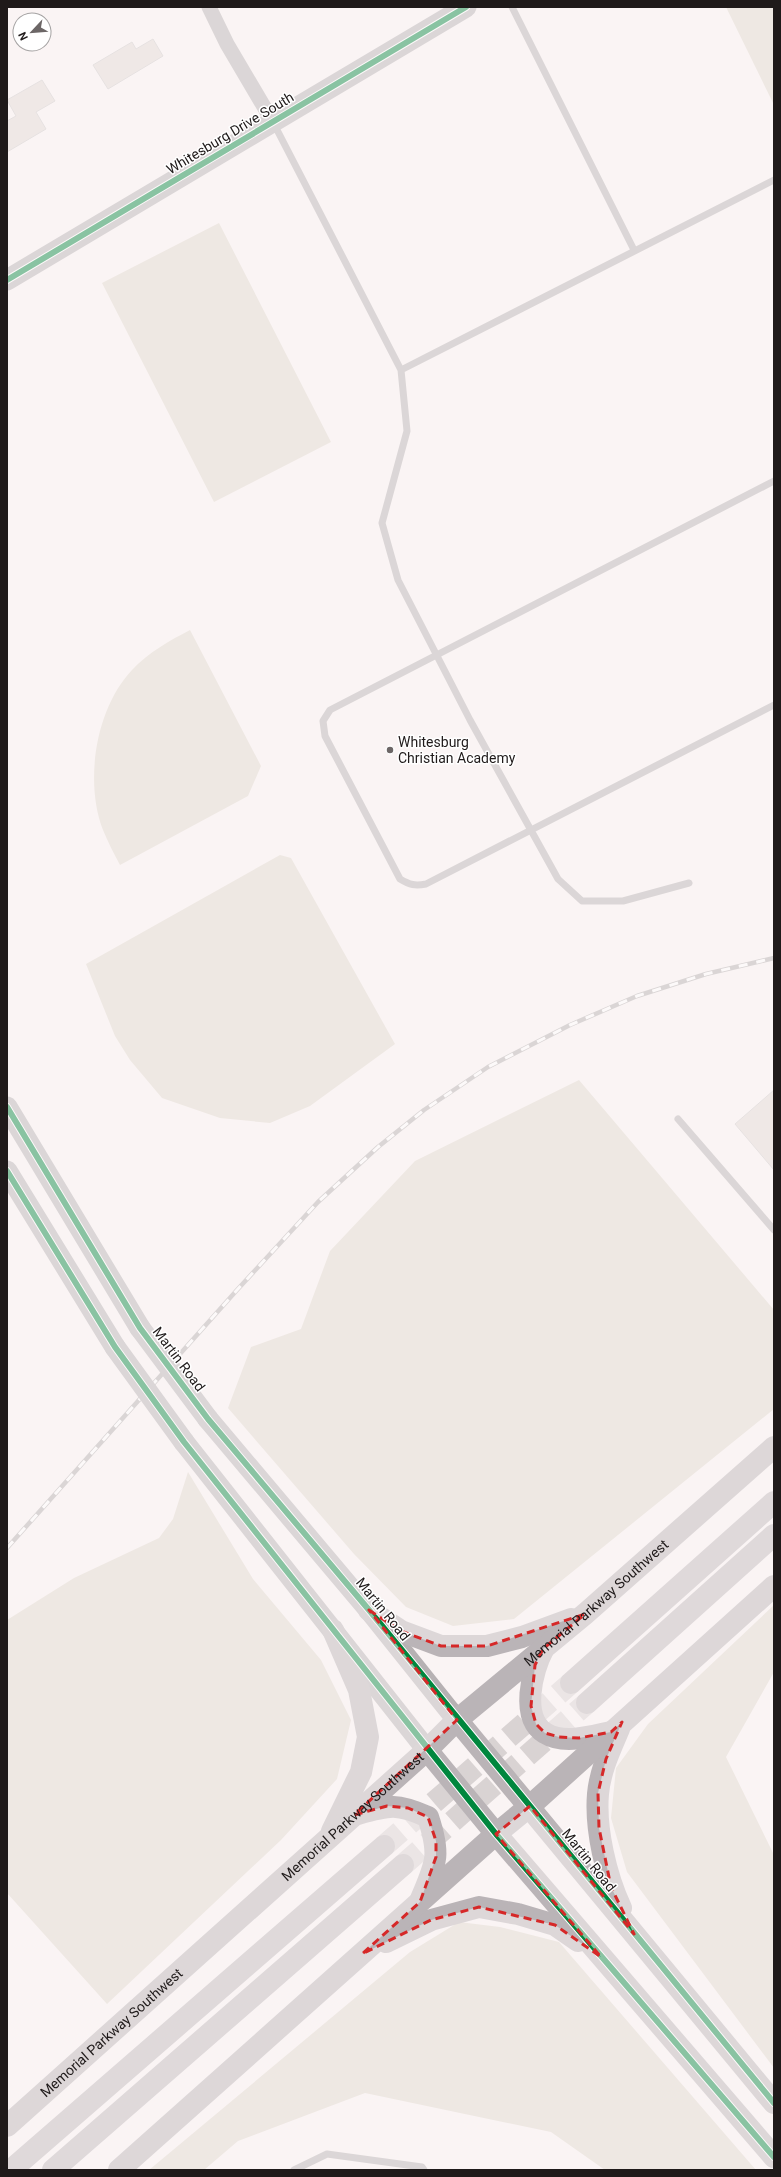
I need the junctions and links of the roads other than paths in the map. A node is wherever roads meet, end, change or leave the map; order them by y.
1 (209, 7) edge
2 (466, 7) edge
3 (512, 7) edge
4 (273, 122) junction
5 (774, 180) edge
6 (634, 250) junction
7 (7, 280) edge
8 (401, 370) junction
9 (774, 481) edge
10 (437, 657) junction
11 (774, 705) edge
12 (530, 830) junction
13 (688, 883) dead end
14 (7, 1107) edge
15 (678, 1119) dead end
16 (7, 1172) edge
17 (774, 1230) edge
18 (774, 1447) edge
19 (774, 1502) edge
20 (774, 1535) edge
21 (774, 1586) edge
22 (369, 1610) junction
23 (585, 1614) junction
24 (333, 1630) junction
25 (543, 1649) junction
26 (571, 1683) tunnel mouth
27 (587, 1702) tunnel mouth
28 (457, 1720) junction
29 (617, 1727) junction
30 (427, 1750) junction
31 (530, 1806) junction
32 (354, 1815) junction
33 (496, 1834) junction
34 (329, 1838) junction
35 (384, 1846) tunnel mouth
36 (402, 1865) tunnel mouth
37 (420, 1902) junction
38 (634, 1934) junction
39 (362, 1954) junction
40 (601, 1957) junction
41 (774, 2103) edge
42 (7, 2126) edge
43 (774, 2157) edge
44 (12, 2170) edge
45 (53, 2170) edge
46 (119, 2170) edge
47 (294, 2170) edge
48 (424, 2170) edge

1 - 4 street
2 - 4 main road, Whitesburg Drive South
3 - 6 lane
4 - 7 main road, Whitesburg Drive South
4 - 8 lane
5 - 6 lane
6 - 8 lane
8 - 10 lane
9 - 10 lane
10 - 12 lane
10 - 12 lane
11 - 12 lane
12 - 13 lane
14 - 22 main road, Martin Road, bridge
15 - 17 lane
16 - 24 main road, bridge
18 - 23 main road, Memorial Parkway Southwest
19 - 26 highway
20 - 27 highway
21 - 29 main road
22 - 23 main road
22 - 28 main road, Martin Road
23 - 25 main road, Memorial Parkway Southwest
24 - 30 main road
24 - 34 main road
25 - 28 main road, Memorial Parkway Southwest
25 - 29 main road
28 - 30 main road, Memorial Parkway Southwest
28 - 31 main road, Martin Road
29 - 31 main road
29 - 38 main road
30 - 32 main road, Memorial Parkway Southwest
30 - 33 main road
31 - 33 main road
31 - 38 main road, Martin Road
32 - 34 main road, Memorial Parkway Southwest
32 - 37 main road
33 - 37 main road
33 - 40 main road
34 - 42 main road, Memorial Parkway Southwest
35 - 44 highway
36 - 45 highway
37 - 39 main road
38 - 41 main road, Martin Road
39 - 40 main road
39 - 46 main road
40 - 43 main road
47 - 48 lane

